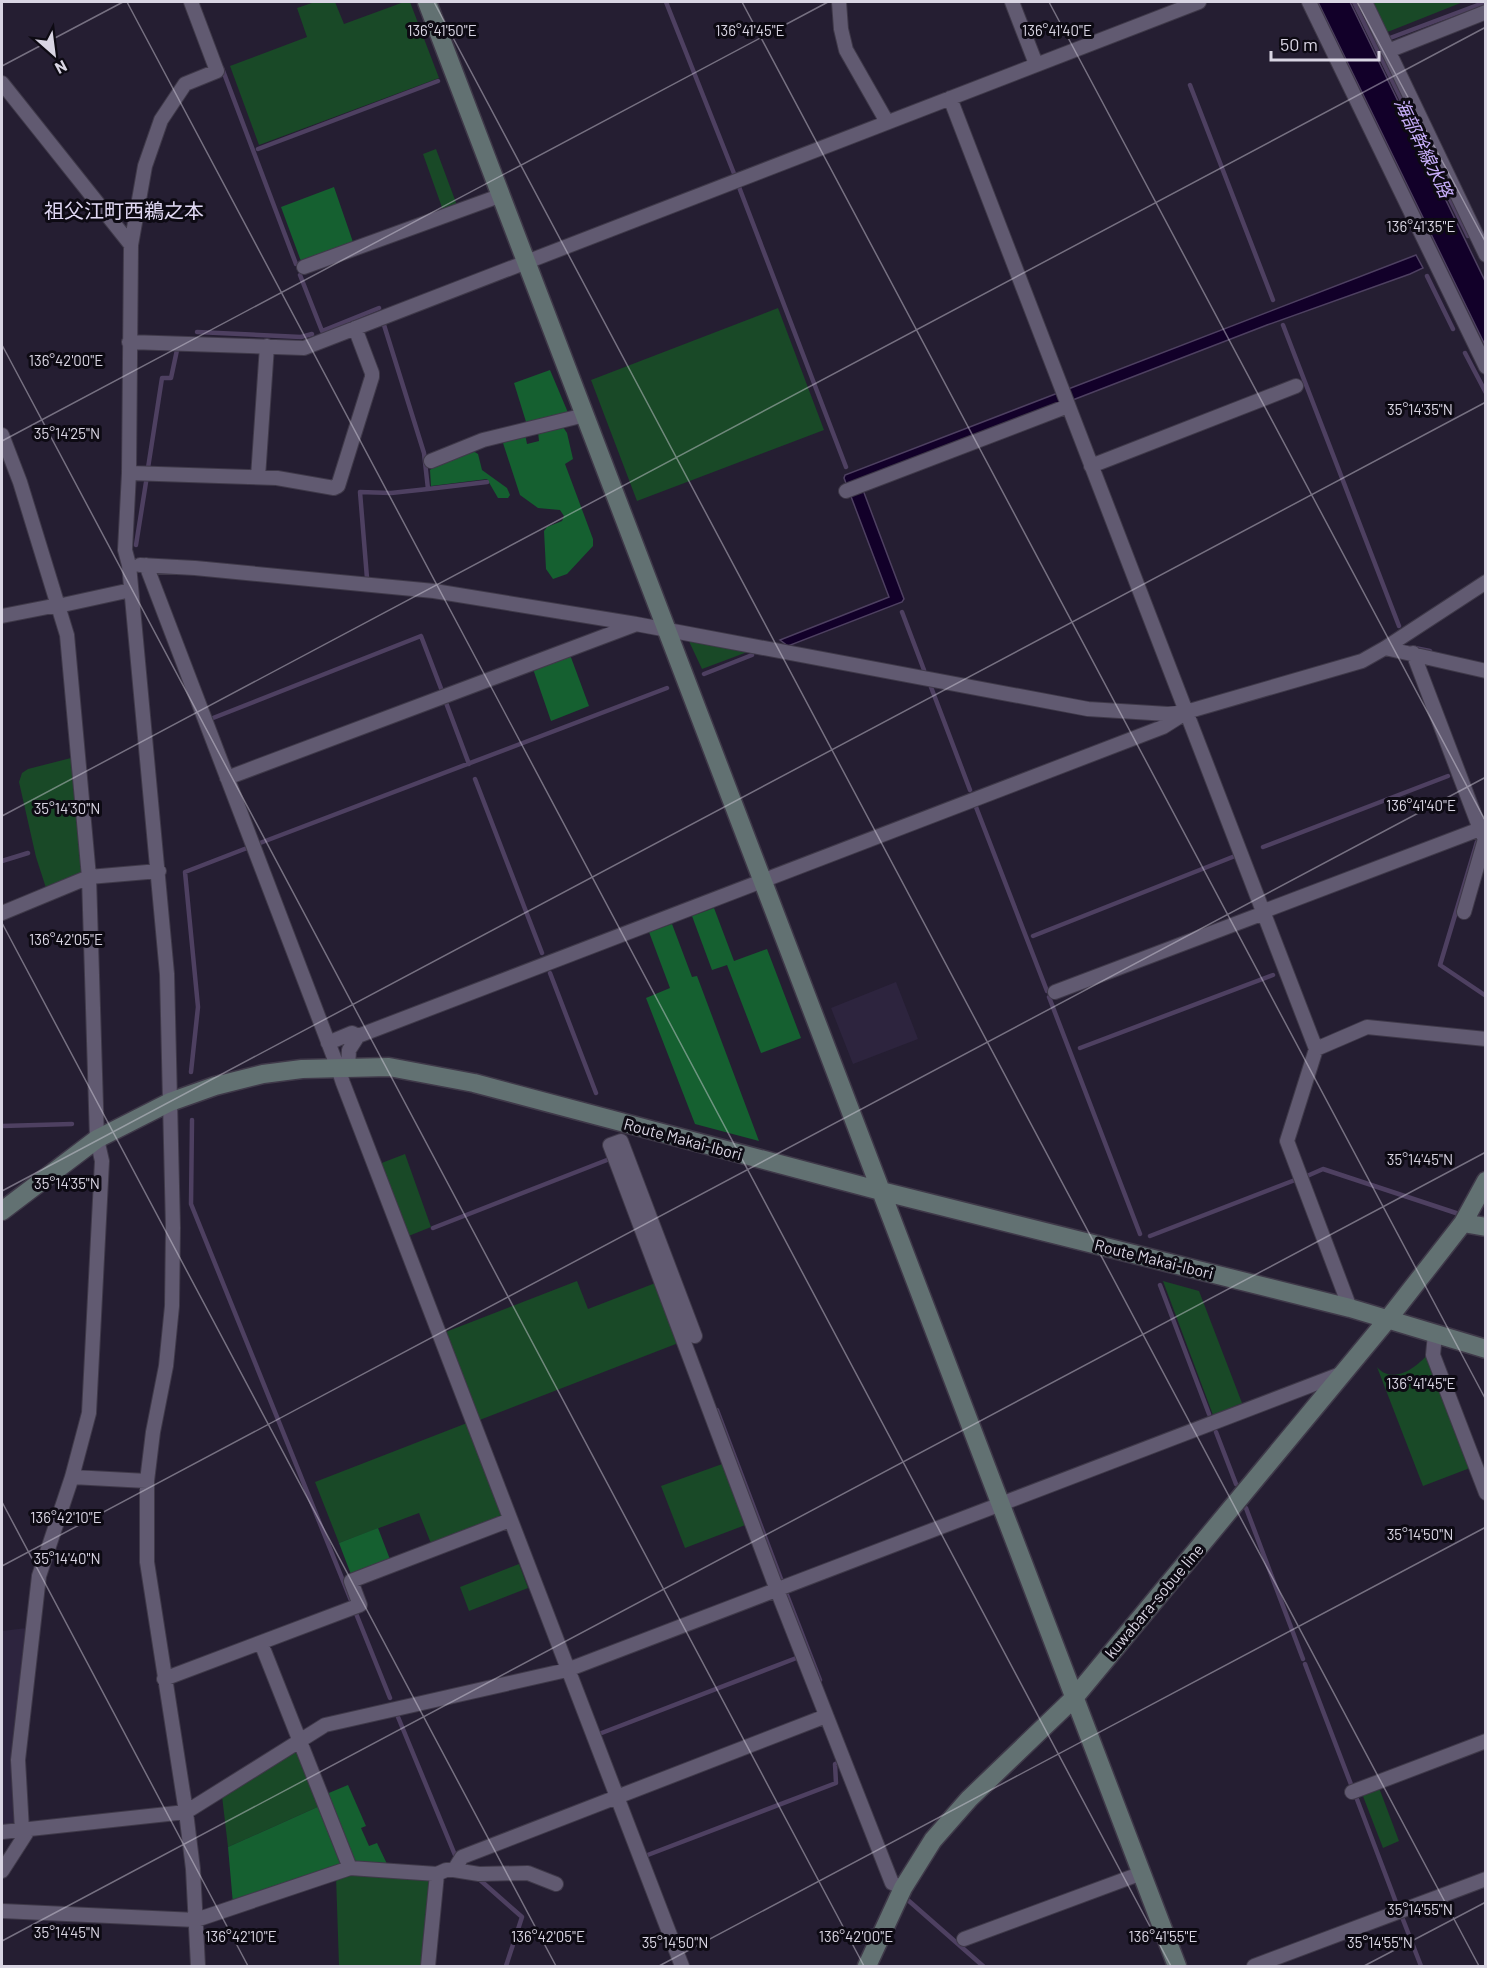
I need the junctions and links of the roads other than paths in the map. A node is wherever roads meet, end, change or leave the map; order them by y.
1 (191, 2) edge
2 (428, 2) edge
3 (839, 2) edge
4 (1012, 2) edge
5 (1199, 2) edge
6 (1309, 2) edge
7 (1365, 2) edge
8 (1485, 12) edge
9 (1388, 51) junction
10 (1036, 64) junction
11 (2, 83) edge
12 (950, 98) junction
13 (887, 122) junction
14 (502, 195) junction
15 (131, 245) junction
16 (1485, 255) edge
17 (527, 261) junction
18 (304, 267) dead end
19 (355, 328) junction
20 (129, 342) junction
21 (267, 346) junction
22 (1485, 367) edge
23 (1296, 386) dead end
24 (1068, 405) junction
25 (585, 415) junction
26 (2, 435) edge
27 (431, 461) dead end
28 (1091, 466) junction
29 (129, 473) junction
30 (258, 477) junction
31 (847, 491) dead end
32 (129, 565) junction
33 (146, 565) junction
34 (1485, 582) edge
35 (131, 590) junction
36 (58, 605) junction
37 (2, 616) edge
38 (636, 624) junction
39 (667, 630) junction
40 (1384, 648) junction
41 (1413, 653) junction
42 (1485, 671) edge
43 (1186, 712) junction
44 (227, 778) junction
45 (1483, 827) edge
46 (159, 871) junction
47 (89, 877) junction
48 (763, 880) junction
49 (1479, 883) edge
50 (1264, 912) junction
51 (1464, 912) dead end
52 (2, 913) edge
53 (1055, 992) dead end
54 (358, 1036) junction
55 (1485, 1039) edge
56 (328, 1043) junction
57 (1316, 1049) junction
58 (343, 1068) junction
59 (170, 1102) junction
60 (616, 1121) junction
61 (97, 1139) junction
62 (615, 1143) junction
63 (1485, 1181) edge
64 (881, 1191) junction
65 (2, 1211) edge
66 (1463, 1223) junction
67 (1485, 1227) edge
68 (1350, 1308) junction
69 (1388, 1319) junction
70 (1435, 1334) junction
71 (695, 1336) dead end
72 (1485, 1349) edge
73 (1344, 1373) junction
74 (72, 1477) junction
75 (147, 1481) junction
76 (1485, 1493) edge
77 (1000, 1504) junction
78 (510, 1520) junction
79 (777, 1590) junction
80 (261, 1642) junction
81 (567, 1670) junction
82 (164, 1679) junction
83 (1074, 1698) junction
84 (826, 1716) junction
85 (1485, 1740) edge
86 (299, 1741) junction
87 (1352, 1792) dead end
88 (616, 1797) junction
89 (186, 1812) junction
90 (26, 1829) junction
91 (2, 1832) edge
92 (350, 1868) junction
93 (454, 1870) junction
94 (2, 1871) edge
95 (1142, 1873) junction
96 (437, 1874) junction
97 (1485, 1879) edge
98 (556, 1884) dead end
99 (903, 1888) junction
100 (2, 1911) edge
101 (196, 1920) junction
102 (964, 1939) dead end
103 (198, 1966) edge
104 (428, 1966) edge
105 (682, 1966) edge
106 (867, 1966) edge
107 (1177, 1966) edge
108 (1254, 1966) edge

1 - 15 street
2 - 14 main road
3 - 13 street
4 - 10 street
5 - 10 street
6 - 22 street
7 - 9 street
8 - 9 street
9 - 16 street
10 - 12 street
11 - 15 street
12 - 13 street
12 - 24 street
13 - 17 street
14 - 17 main road
14 - 18 street
15 - 20 street
17 - 19 street
17 - 25 main road
19 - 21 street
19 - 30 street
20 - 21 street
20 - 29 street
21 - 30 street
23 - 28 street
24 - 28 street
24 - 31 street
25 - 27 street
25 - 39 main road
26 - 36 street
28 - 43 street
29 - 30 street
29 - 32 street
32 - 33 street
32 - 35 street
33 - 38 street
33 - 44 street
34 - 40 street
35 - 36 street
35 - 46 street
36 - 37 street
36 - 47 street
38 - 39 street
38 - 44 street
39 - 43 street
39 - 48 main road
40 - 41 street
40 - 43 street
41 - 42 street
41 - 45 street
43 - 48 street
43 - 50 street
44 - 56 street
45 - 49 street
45 - 50 street
46 - 47 street
46 - 59 street
47 - 52 street
47 - 61 street
48 - 54 street
48 - 64 main road
49 - 51 street
50 - 53 street
50 - 57 street
54 - 56 street
54 - 58 street
55 - 57 street
56 - 58 street
57 - 68 street
58 - 59 main road, Route Makai-Ibori
58 - 60 main road, Route Makai-Ibori
58 - 78 street
59 - 61 main road, Route Makai-Ibori
59 - 75 street
60 - 62 street
60 - 64 main road, Route Makai-Ibori
61 - 65 main road, Route Makai-Ibori
61 - 74 street
62 - 71 street
62 - 79 street
63 - 66 main road, kuwabara-sobue line
64 - 68 main road, Route Makai-Ibori
64 - 77 main road
66 - 67 main road
66 - 69 main road, kuwabara-sobue line
68 - 69 main road, Route Makai-Ibori
69 - 70 main road
69 - 73 main road, kuwabara-sobue line
70 - 72 main road
70 - 76 street
73 - 77 street
73 - 83 main road, kuwabara-sobue line
74 - 75 street
74 - 90 street
75 - 82 street
77 - 79 street
77 - 83 main road
78 - 80 street
78 - 81 street
79 - 81 street
79 - 84 street
80 - 82 street
80 - 86 street
81 - 86 street
81 - 88 street
82 - 89 street
83 - 95 main road
83 - 99 main road, kuwabara-sobue line
84 - 88 street
84 - 99 street
85 - 87 street
86 - 89 street
86 - 92 street
88 - 93 street
88 - 105 street
89 - 90 street
89 - 101 street
90 - 91 street
90 - 94 street
92 - 96 street
92 - 101 street
93 - 96 street
93 - 98 street
95 - 102 street
95 - 107 main road
96 - 104 street
97 - 108 street
99 - 106 main road, kuwabara-sobue line
100 - 101 street
101 - 103 street

